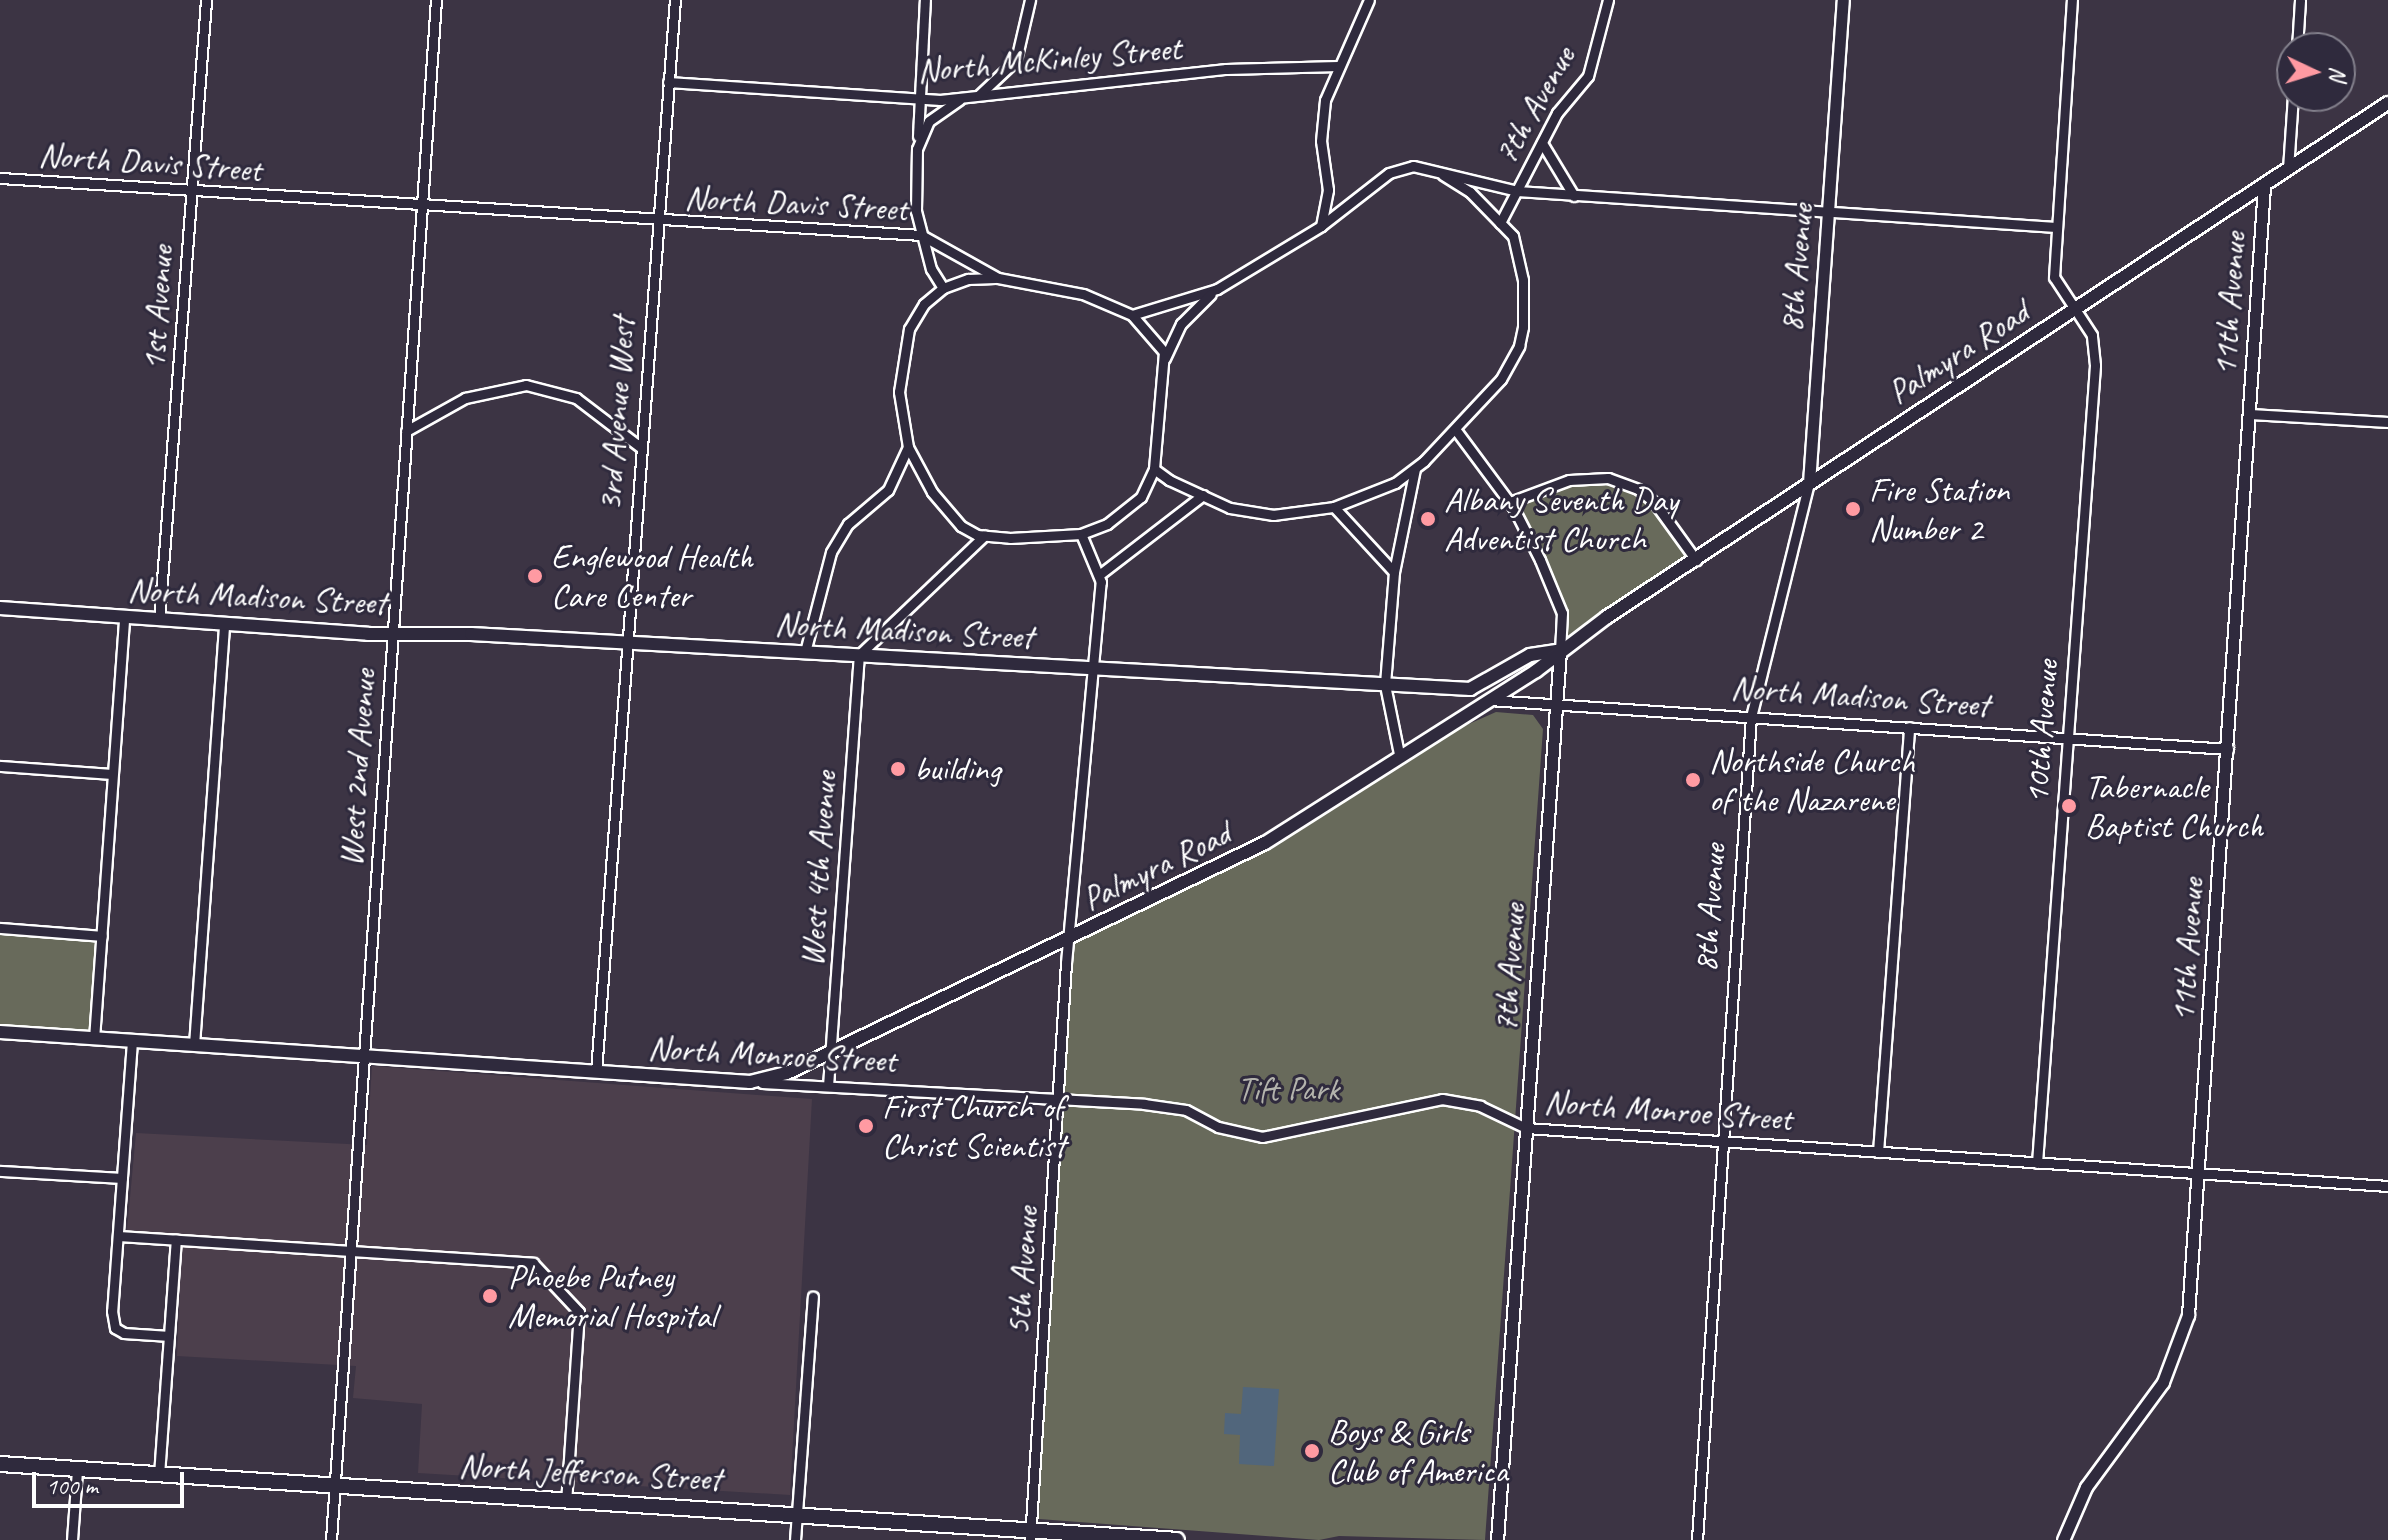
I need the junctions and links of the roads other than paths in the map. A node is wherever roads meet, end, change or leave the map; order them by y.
1 (206, 0) edge
2 (436, 0) edge
3 (675, 0) edge
4 (925, 0) edge
5 (1030, 0) edge
6 (1369, 0) edge
7 (1608, 0) edge
8 (1843, 0) edge
9 (2072, 0) edge
10 (2300, 0) edge
11 (2298, 32) edge
12 (1338, 66) junction
13 (668, 82) junction
14 (976, 97) junction
15 (919, 99) junction
16 (961, 99) junction
17 (2388, 103) edge
18 (2292, 112) edge
19 (918, 140) junction
20 (1542, 143) junction
21 (1433, 169) junction
22 (2288, 169) junction
23 (0, 178) edge
24 (2264, 186) junction
25 (191, 190) junction
26 (1517, 191) junction
27 (1574, 196) junction
28 (421, 205) junction
29 (1829, 214) junction
30 (656, 221) junction
31 (1500, 223) junction
32 (1321, 226) junction
33 (2056, 227) junction
34 (921, 235) junction
35 (998, 278) junction
36 (943, 288) junction
37 (1217, 289) junction
38 (2072, 312) junction
39 (1132, 315) junction
40 (1165, 358) junction
41 (2250, 414) junction
42 (2388, 422) edge
43 (1455, 429) junction
44 (406, 431) junction
45 (640, 447) junction
46 (908, 447) junction
47 (1154, 469) junction
48 (1415, 469) junction
49 (1809, 483) junction
50 (1203, 495) junction
51 (1510, 502) junction
52 (1334, 507) junction
53 (1081, 534) junction
54 (984, 536) junction
55 (1696, 560) junction
56 (1394, 572) junction
57 (1099, 575) junction
58 (0, 608) edge
59 (124, 617) junction
60 (159, 620) junction
61 (224, 624) junction
62 (393, 632) junction
63 (626, 642) junction
64 (1560, 650) junction
65 (805, 652) junction
66 (859, 655) junction
67 (1090, 668) junction
68 (1385, 685) junction
69 (1470, 689) joint
70 (1488, 700) junction
71 (1555, 706) junction
72 (1751, 717) junction
73 (1909, 727) junction
74 (2066, 738) junction
75 (2228, 749) junction
76 (1399, 754) junction
77 (0, 766) edge
78 (111, 774) junction
79 (0, 928) edge
80 (102, 936) junction
81 (1069, 940) junction
82 (0, 1032) edge
83 (94, 1039) junction
84 (132, 1041) junction
85 (194, 1045) junction
86 (831, 1051) junction
87 (364, 1056) junction
88 (596, 1072) junction
89 (750, 1082) junction
90 (828, 1086) junction
91 (1059, 1100) junction
92 (1526, 1128) junction
93 (1722, 1143) junction
94 (1878, 1152) junction
95 (2037, 1163) junction
96 (0, 1171) edge
97 (2200, 1174) junction
98 (122, 1178) junction
99 (2388, 1186) edge
100 (119, 1236) junction
101 (176, 1240) junction
102 (351, 1251) junction
103 (813, 1297) dead end
104 (169, 1336) junction
105 (0, 1464) edge
106 (77, 1470) junction
107 (159, 1475) junction
108 (334, 1486) junction
109 (566, 1501) junction
110 (797, 1515) junction
111 (1030, 1534) edge
112 (72, 1540) edge
113 (331, 1540) edge
114 (795, 1540) edge
115 (1177, 1540) edge
116 (1497, 1540) edge
117 (1697, 1540) edge
118 (2063, 1540) edge

1 - 25 street, 1st Avenue
2 - 28 street, West 2nd Avenue
3 - 13 street, 3rd Avenue West
4 - 15 street
5 - 14 street
6 - 12 street
7 - 20 street, 7th Avenue
8 - 29 street, 8th Avenue
9 - 33 street, 10th Avenue
10 - 11 street
12 - 14 street, North McKinley Street
12 - 32 street
13 - 15 street, North McKinley Street
13 - 30 street, 3rd Avenue West
14 - 16 street, North McKinley Street
15 - 16 street, North McKinley Street
15 - 19 street
16 - 19 street
17 - 22 main road, Palmyra Road
18 - 22 street
19 - 34 street
20 - 26 street, 7th Avenue
20 - 27 street
21 - 26 street
21 - 31 street
21 - 32 street
22 - 24 main road, Palmyra Road
23 - 25 street, North Davis Street
24 - 38 main road, Palmyra Road
24 - 41 street, 11th Avenue
25 - 28 street, North Davis Street
25 - 60 street, 1st Avenue
26 - 27 street
26 - 31 street, 7th Avenue
27 - 29 street
28 - 30 street, North Davis Street
28 - 44 street, West 2nd Avenue
29 - 33 street
29 - 49 street, 8th Avenue
30 - 34 street, North Davis Street
30 - 45 street, 3rd Avenue West
31 - 43 street
32 - 37 street
33 - 38 street, 10th Avenue
34 - 35 street, North Davis Street
34 - 36 street
35 - 36 street
35 - 39 street, North Davis Street
36 - 46 street
37 - 39 street
37 - 40 street
38 - 49 main road, Palmyra Road
38 - 74 street, 10th Avenue
39 - 40 street
40 - 47 street
41 - 42 street
41 - 75 street, 11th Avenue
43 - 48 street
43 - 51 street, 7th Avenue
44 - 45 street
44 - 62 street, West 2nd Avenue
45 - 63 street, 3rd Avenue West
46 - 54 street
46 - 65 street
47 - 50 street
47 - 53 street
48 - 52 street
48 - 56 street
49 - 55 main road, Palmyra Road
49 - 72 street, 8th Avenue
50 - 52 street
50 - 57 street
51 - 55 street
51 - 64 street, 7th Avenue
52 - 56 street
53 - 54 street
53 - 57 street, 5th Avenue
54 - 66 street
55 - 64 main road, Palmyra Road
56 - 68 street
57 - 67 street, 5th Avenue
58 - 59 main road, North Madison Street
59 - 60 main road, North Madison Street
59 - 78 street
60 - 61 main road, North Madison Street
61 - 62 main road, North Madison Street
61 - 85 street
62 - 63 main road, North Madison Street
62 - 87 street, West 2nd Avenue
63 - 65 main road, North Madison Street
63 - 88 street, 3rd Avenue West
64 - 69 main road, Palmyra Road
64 - 70 main road, Palmyra Road
64 - 71 street, 7th Avenue
65 - 66 main road, North Madison Street
66 - 67 main road, North Madison Street
66 - 86 street, West 4th Avenue
67 - 68 main road, North Madison Street
67 - 81 street, 5th Avenue
68 - 69 main road, North Madison Street
68 - 76 street
70 - 71 street, North Madison Street
70 - 76 main road, Palmyra Road
71 - 72 street, North Madison Street
71 - 92 street, 7th Avenue
72 - 73 street, North Madison Street
72 - 93 street, 8th Avenue
73 - 74 street, North Madison Street
73 - 94 street
74 - 75 street, North Madison Street
74 - 95 street, 10th Avenue
75 - 97 street, 11th Avenue
76 - 81 main road, Palmyra Road
77 - 78 street
78 - 80 street
79 - 80 street
80 - 83 street
81 - 86 main road, Palmyra Road
81 - 91 street, 5th Avenue
82 - 83 main road, North Monroe Street
83 - 84 main road, North Monroe Street
84 - 85 main road, North Monroe Street
84 - 98 street
85 - 87 main road, North Monroe Street
86 - 89 main road, Palmyra Road
86 - 90 street, West 4th Avenue
87 - 88 main road, North Monroe Street
87 - 102 street, West 2nd Avenue
88 - 89 main road, North Monroe Street
89 - 90 street, North Monroe Street
90 - 91 street, North Monroe Street
91 - 92 street, North Monroe Street
91 - 111 street, 5th Avenue
92 - 93 street, North Monroe Street
92 - 116 street, 7th Avenue
93 - 94 street, North Monroe Street
93 - 117 street, 8th Avenue
94 - 95 street, North Monroe Street
95 - 97 street, North Monroe Street
96 - 98 street
97 - 99 street, North Monroe Street
97 - 118 street, 11th Avenue
98 - 100 street
100 - 101 street
100 - 104 street
101 - 102 street
101 - 104 street
102 - 108 street, West 2nd Avenue
102 - 109 street
103 - 110 street
104 - 107 street
105 - 106 main road, North Jefferson Street
106 - 107 main road, North Jefferson Street
106 - 112 street
107 - 108 main road, North Jefferson Street
108 - 109 main road, North Jefferson Street
108 - 113 street, West 2nd Avenue
109 - 110 main road, North Jefferson Street
110 - 111 main road, North Jefferson Street
110 - 114 street
111 - 115 main road, North Jefferson Street

